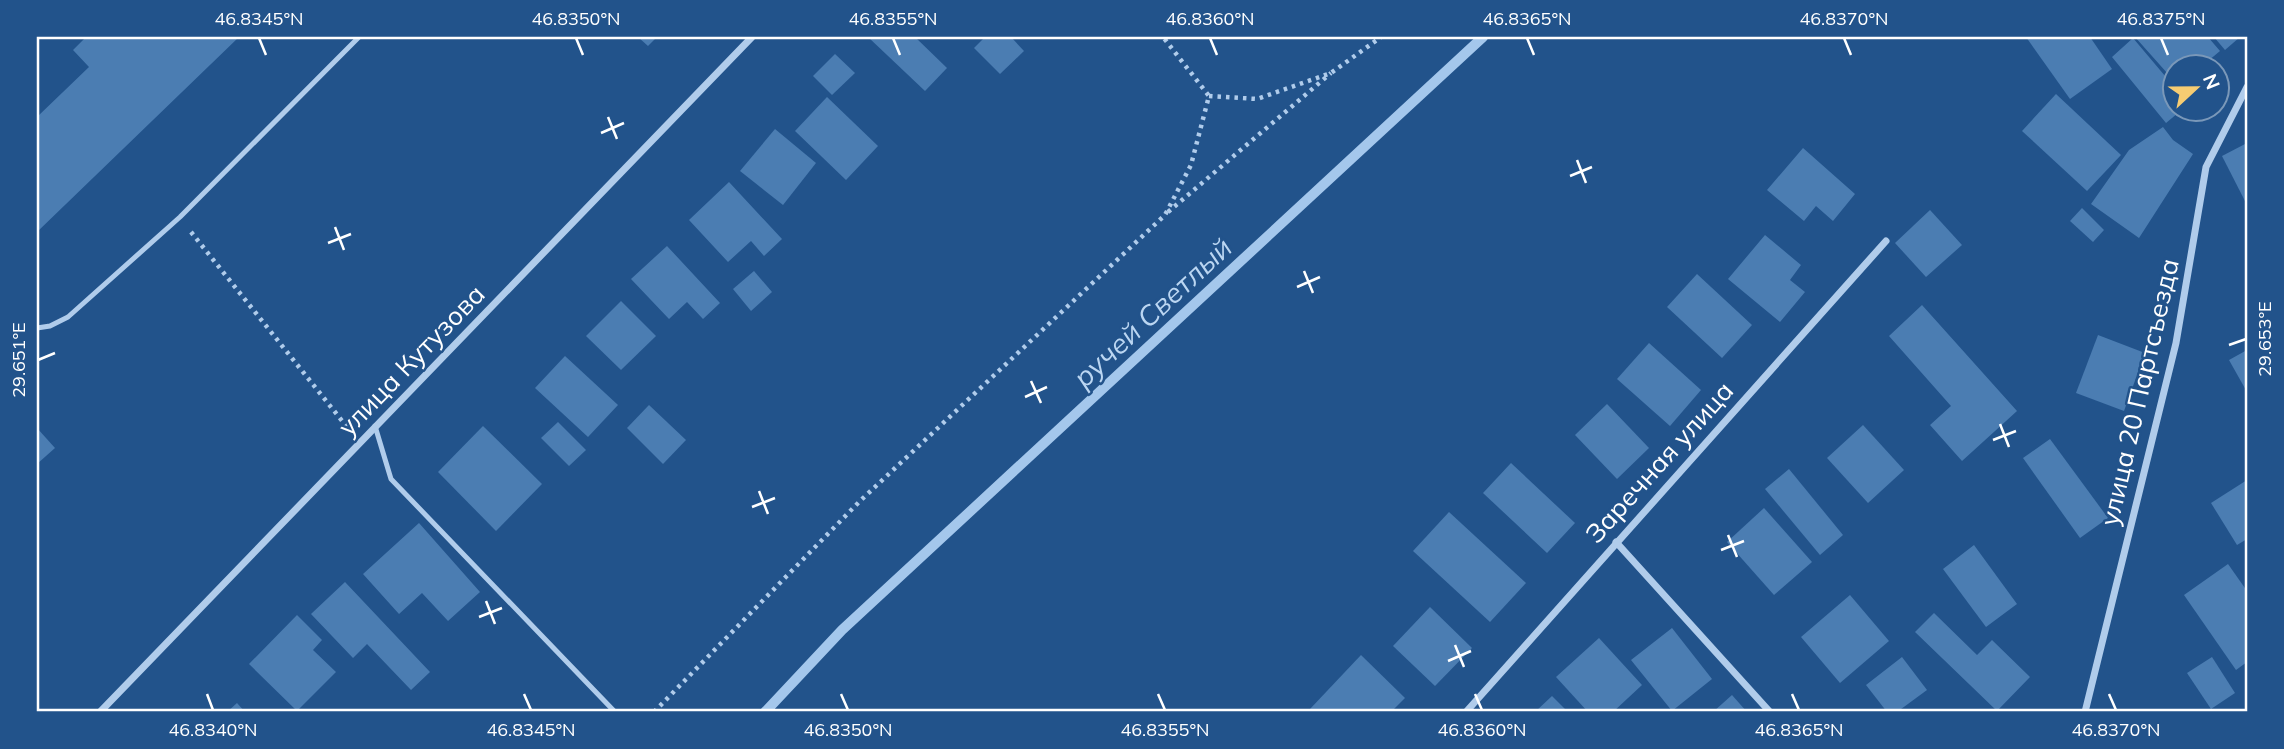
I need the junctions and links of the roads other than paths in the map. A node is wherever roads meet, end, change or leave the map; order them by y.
1 (359, 37) edge
2 (752, 37) edge
3 (2247, 87) edge
4 (1886, 241) dead end
5 (37, 328) edge
6 (375, 425) junction
7 (1616, 542) junction
8 (100, 712) edge
9 (615, 712) edge
10 (1466, 712) edge
11 (1770, 712) edge
12 (2085, 712) edge

1 - 5 lane
2 - 6 street, улица Кутузова
3 - 12 street, улица 20 Партсъезда
4 - 7 street, Заречная улица
6 - 8 street, улица Кутузова
6 - 9 lane
7 - 10 street, Заречная улица
7 - 11 street

